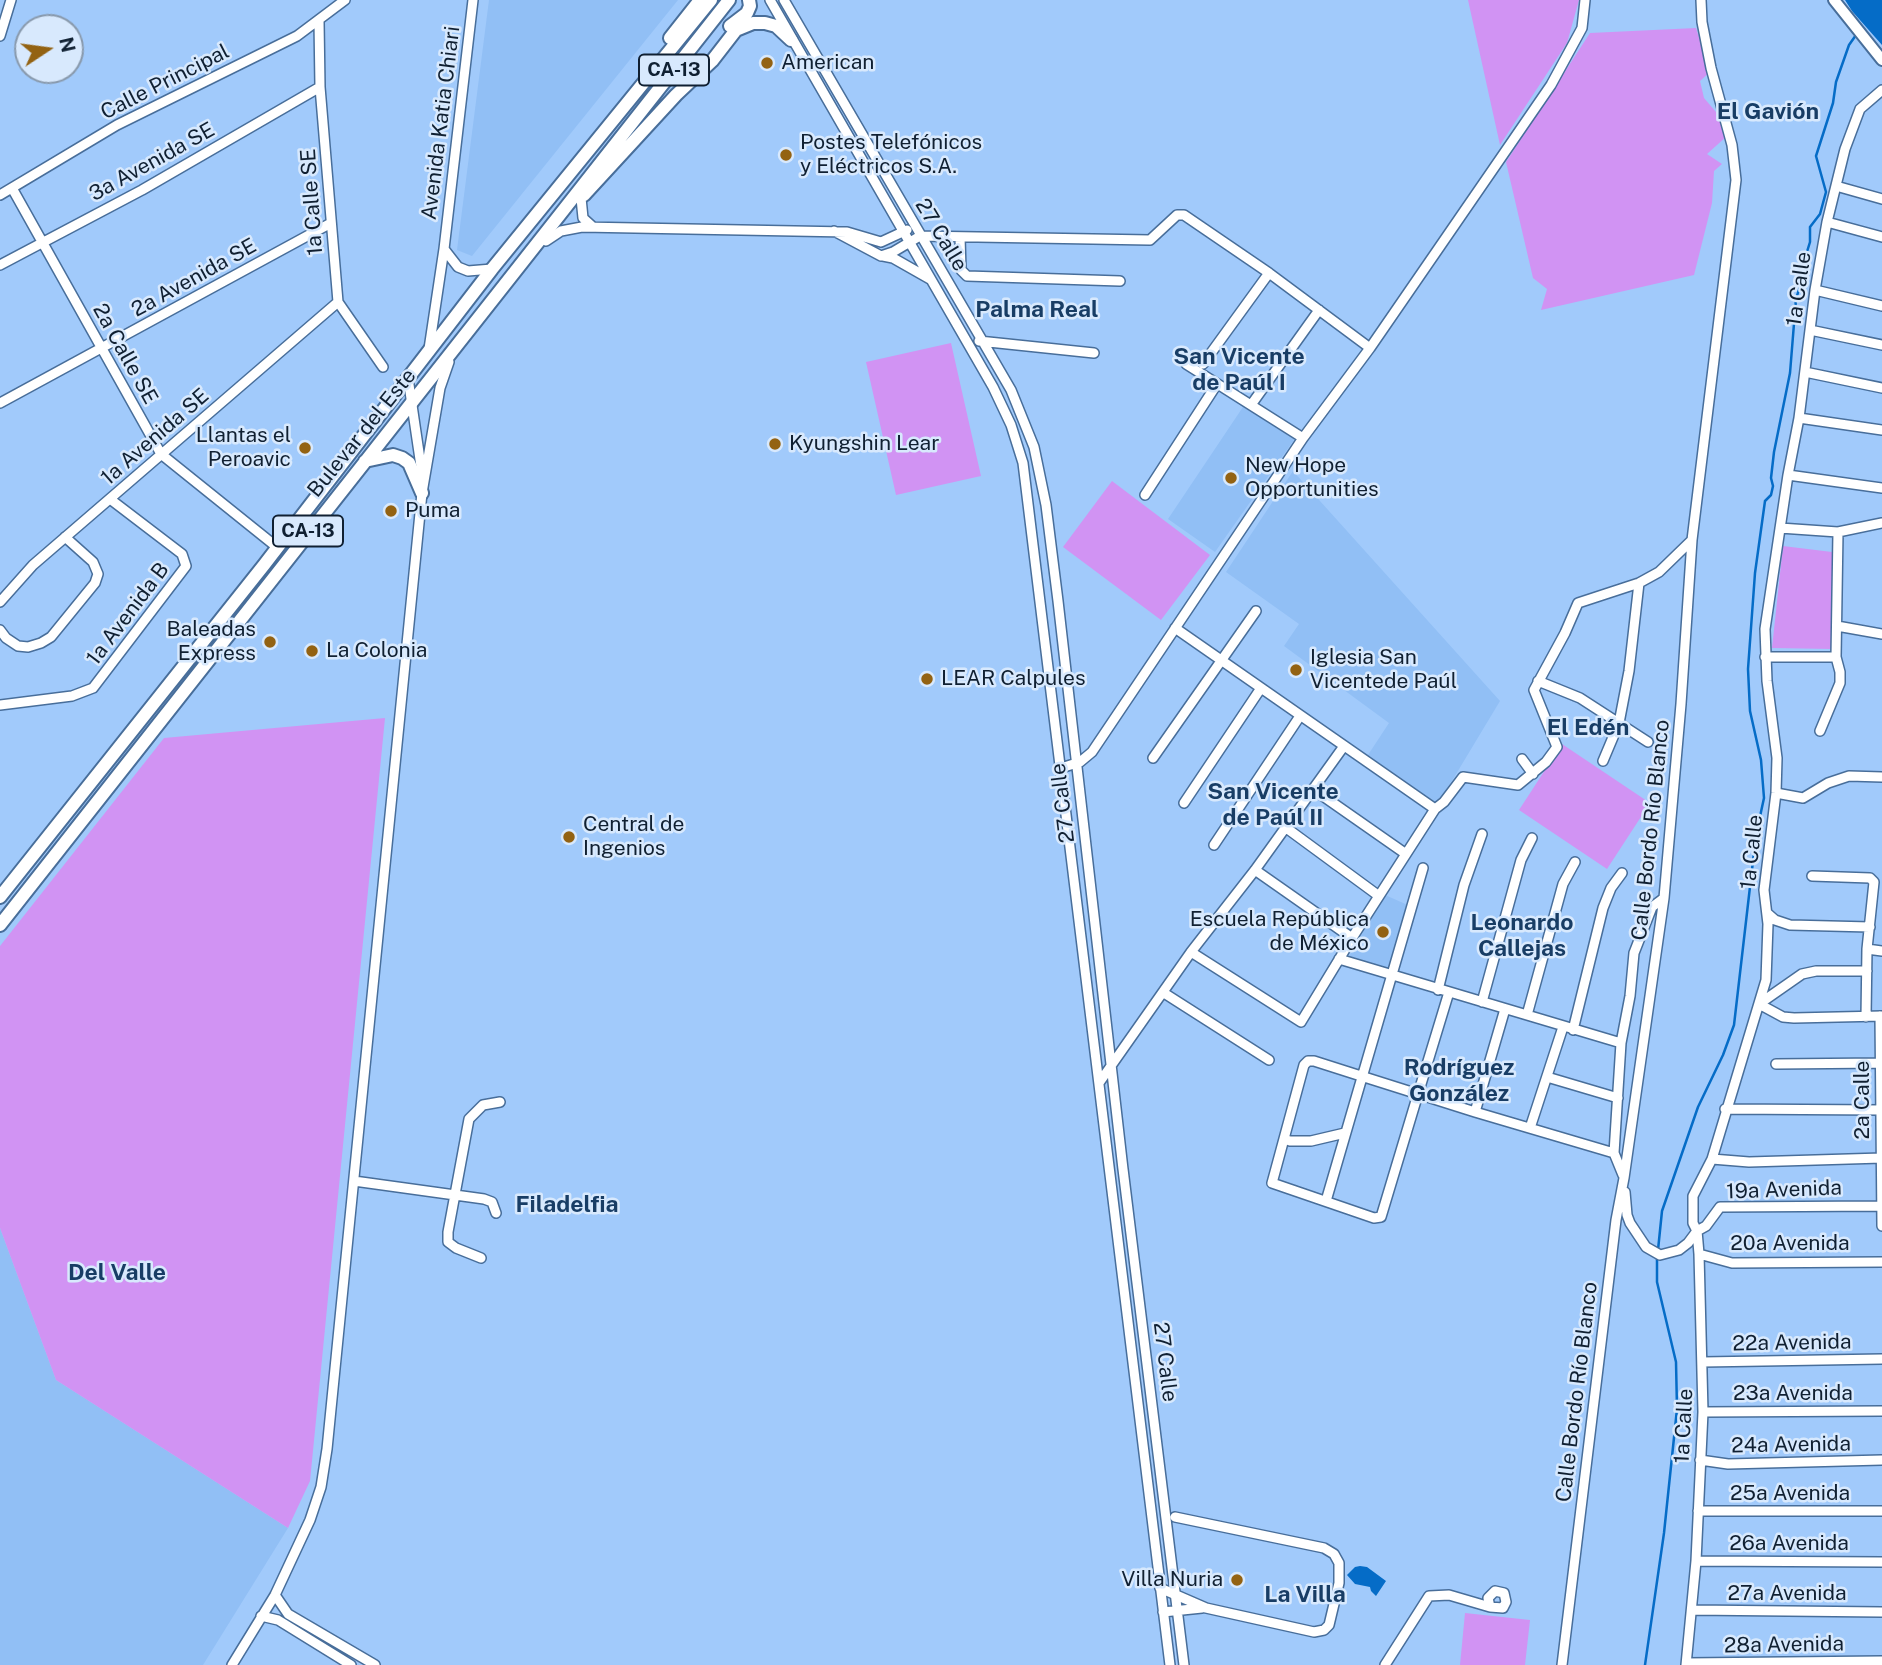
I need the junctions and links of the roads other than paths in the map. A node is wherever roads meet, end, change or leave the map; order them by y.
1 (11, 0) edge
2 (345, 0) edge
3 (472, 0) edge
4 (700, 0) edge
5 (711, 0) edge
6 (729, 0) edge
7 (748, 0) edge
8 (770, 0) edge
9 (784, 0) edge
10 (1585, 0) edge
11 (1700, 0) edge
12 (1833, 0) edge
13 (319, 21) junction
14 (0, 36) edge
15 (791, 40) junction
16 (1882, 60) edge
17 (320, 87) junction
18 (1882, 90) edge
19 (676, 95) junction
20 (1836, 186) junction
21 (12, 188) junction
22 (0, 195) edge
23 (581, 198) junction
24 (1882, 199) edge
25 (1827, 222) junction
26 (331, 223) junction
27 (914, 226) junction
28 (593, 227) junction
29 (524, 230) junction
30 (834, 232) junction
31 (903, 232) junction
32 (920, 236) junction
33 (960, 237) junction
34 (1882, 237) edge
35 (546, 241) junction
36 (43, 243) junction
37 (909, 243) junction
38 (444, 249) junction
39 (527, 255) junction
40 (881, 256) junction
41 (0, 265) edge
42 (492, 269) junction
43 (1269, 273) junction
44 (932, 281) junction
45 (1120, 281) dead end
46 (1815, 290) junction
47 (338, 302) junction
48 (1882, 306) edge
49 (1319, 310) junction
50 (1810, 330) junction
51 (966, 340) junction
52 (982, 342) junction
53 (1882, 345) edge
54 (102, 348) junction
55 (456, 348) junction
56 (1370, 348) junction
57 (1094, 353) dead end
58 (428, 354) junction
59 (1186, 363) dead end
60 (1203, 364) dead end
61 (383, 367) dead end
62 (1805, 372) junction
63 (408, 378) junction
64 (1217, 384) junction
65 (1882, 388) edge
66 (412, 402) junction
67 (0, 403) edge
68 (1251, 405) junction
69 (1799, 418) junction
70 (1882, 430) edge
71 (1013, 432) junction
72 (1029, 433) junction
73 (1303, 438) junction
74 (351, 453) junction
75 (161, 454) junction
76 (364, 461) junction
77 (1038, 467) junction
78 (1024, 470) junction
79 (1787, 475) junction
80 (422, 487) junction
81 (1882, 488) edge
82 (1145, 495) dead end
83 (110, 499) junction
84 (1882, 523) edge
85 (1780, 528) junction
86 (1838, 532) junction
87 (65, 537) junction
88 (1692, 540) junction
89 (300, 541) junction
90 (278, 548) junction
91 (1639, 583) junction
92 (0, 602) edge
93 (1256, 611) dead end
94 (1837, 626) junction
95 (1175, 628) junction
96 (0, 630) edge
97 (1882, 634) edge
98 (1765, 657) junction
99 (1836, 657) junction
100 (1223, 661) junction
101 (1538, 681) junction
102 (1261, 688) junction
103 (0, 705) edge
104 (1300, 716) junction
105 (1619, 723) junction
106 (1819, 731) dead end
107 (1648, 742) dead end
108 (1344, 746) junction
109 (1153, 758) dead end
110 (1522, 759) dead end
111 (1603, 761) dead end
112 (1076, 763) junction
113 (1061, 768) junction
114 (1533, 774) junction
115 (1882, 777) edge
116 (1313, 789) junction
117 (1776, 793) junction
118 (1184, 803) dead end
119 (1435, 809) junction
120 (1285, 827) junction
121 (1482, 834) dead end
122 (1532, 838) dead end
123 (1214, 845) dead end
124 (1406, 854) junction
125 (1576, 862) dead end
126 (1423, 867) dead end
127 (1255, 870) junction
128 (1622, 873) dead end
129 (1812, 876) dead end
130 (1379, 896) junction
131 (0, 897) edge
132 (1664, 898) junction
133 (1877, 898) edge
134 (1766, 912) junction
135 (0, 925) edge
136 (1870, 927) junction
137 (1352, 938) junction
138 (1867, 949) junction
139 (1882, 951) edge
140 (1191, 953) junction
141 (1339, 959) junction
142 (1867, 971) junction
143 (1393, 976) junction
144 (1438, 990) junction
145 (1448, 992) junction
146 (1164, 993) junction
147 (1482, 1002) junction
148 (1759, 1004) junction
149 (1506, 1009) junction
150 (1527, 1015) junction
151 (1881, 1016) edge
152 (1866, 1017) junction
153 (1568, 1028) junction
154 (1621, 1043) junction
155 (1269, 1060) dead end
156 (1881, 1063) edge
157 (1112, 1064) junction
158 (1776, 1064) dead end
159 (1361, 1076) junction
160 (1547, 1077) junction
161 (1099, 1083) junction
162 (1418, 1094) junction
163 (1618, 1098) junction
164 (500, 1102) dead end
165 (1725, 1109) junction
166 (1881, 1110) edge
167 (1475, 1112) junction
168 (1530, 1128) junction
169 (1345, 1133) junction
170 (1284, 1139) junction
171 (1614, 1153) junction
172 (1882, 1158) edge
173 (1712, 1159) junction
174 (1624, 1178) junction
175 (354, 1181) junction
176 (454, 1197) junction
177 (1326, 1201) junction
178 (1882, 1206) edge
179 (496, 1213) dead end
180 (1882, 1226) edge
181 (1697, 1231) junction
182 (1699, 1254) junction
183 (481, 1258) dead end
184 (1882, 1262) edge
185 (1882, 1359) edge
186 (1703, 1362) junction
187 (1134, 1374) junction
188 (1149, 1376) junction
189 (1882, 1411) edge
190 (1703, 1412) junction
191 (1700, 1460) junction
192 (1882, 1461) edge
193 (1698, 1511) junction
194 (1882, 1511) edge
195 (1175, 1517) dead end
196 (1696, 1561) junction
197 (1882, 1562) edge
198 (1160, 1588) junction
199 (275, 1595) junction
200 (1176, 1596) junction
201 (1490, 1607) dead end
202 (1206, 1608) junction
203 (1177, 1609) junction
204 (1692, 1610) junction
205 (1163, 1612) junction
206 (1882, 1612) edge
207 (261, 1616) junction
208 (1882, 1661) edge
209 (1686, 1664) edge
210 (232, 1665) edge
211 (351, 1665) edge
212 (375, 1665) edge
213 (1170, 1665) edge
214 (1184, 1665) edge
215 (1385, 1665) edge
216 (1562, 1665) edge

1 - 14 street
2 - 13 street, Calle Principal
3 - 38 street, Avenida Katia Chiari
4 - 29 highway
5 - 29 highway, Bulevar del Este / CA-13
6 - 39 highway, Bulevar del Este / CA-13
7 - 19 highway
8 - 15 street, 27 Calle
9 - 27 street, 27 Calle
10 - 56 street
11 - 88 street, Calle Bordo Río Blanco
12 - 16 main road
13 - 17 street, 1a Calle SE
13 - 21 street, Calle Principal
15 - 19 highway
15 - 31 street, 27 Calle
17 - 26 street, 1a Calle SE
17 - 36 street, 3a Avenida SE
18 - 20 street, 1a Calle
19 - 23 highway
20 - 24 street
20 - 25 street, 1a Calle
21 - 22 street, Calle Principal
21 - 36 street, 2a Calle SE
23 - 28 street
23 - 35 highway
25 - 34 street
25 - 46 street, 1a Calle
26 - 47 street, 1a Calle SE
26 - 54 street, 2a Avenida SE
27 - 31 street
27 - 32 street, 27 Calle
28 - 30 street
28 - 35 street
29 - 42 highway, Bulevar del Este / CA-13
30 - 31 street
30 - 40 street
31 - 37 street, 27 Calle
32 - 33 street
32 - 37 street
32 - 52 street, 27 Calle
33 - 43 street
33 - 45 street
35 - 39 highway
36 - 41 street, 3a Avenida SE
36 - 54 street, 2a Calle SE
37 - 40 street
37 - 44 street, 27 Calle
38 - 42 street, Avenida Katia Chiari
38 - 58 street, Avenida Katia Chiari
39 - 55 highway, Bulevar del Este / CA-13
40 - 44 street
42 - 58 highway, Bulevar del Este / CA-13
43 - 49 street
43 - 60 street
44 - 51 street, 27 Calle
46 - 48 street
46 - 50 street, 1a Calle
47 - 61 street, 1a Calle SE
47 - 75 street, 1a Avenida SE
49 - 56 street
49 - 68 street
50 - 53 street
50 - 62 street, 1a Calle
51 - 52 street
51 - 71 street, 27 Calle
52 - 57 street
52 - 72 street, 27 Calle
54 - 67 street, 2a Avenida SE
54 - 75 street, 2a Calle SE
55 - 66 highway, Bulevar del Este / CA-13
55 - 80 street
56 - 73 street
58 - 63 highway, Bulevar del Este / CA-13
59 - 64 street
62 - 65 street
62 - 69 street, 1a Calle
63 - 66 street
63 - 74 highway, Bulevar del Este / CA-13
64 - 68 street
64 - 82 street
66 - 76 highway, Bulevar del Este / CA-13
66 - 80 street
68 - 73 street
69 - 70 street
69 - 79 street, 1a Calle
71 - 72 street
71 - 78 street, 27 Calle
72 - 77 street, 27 Calle
73 - 95 street
74 - 89 highway
74 - 90 highway, Bulevar del Este / CA-13
75 - 83 street, 1a Avenida SE
75 - 90 street, 2a Calle SE
76 - 80 highway
76 - 89 highway, Bulevar del Este / CA-13
77 - 78 street
77 - 112 street, 27 Calle
78 - 113 street, 27 Calle
79 - 81 street
79 - 85 street, 1a Calle
80 - 175 street
83 - 87 street, 1a Avenida SE
83 - 103 street, 1a Avenida B
84 - 86 street
85 - 86 street
85 - 98 street, 1a Calle
86 - 94 street
87 - 92 street, 1a Avenida SE
87 - 96 street
88 - 91 street
88 - 132 street, Calle Bordo Río Blanco
89 - 135 highway, Bulevar del Este / CA-13
90 - 131 highway, Bulevar del Este / CA-13
91 - 101 street
91 - 105 street
93 - 100 street
94 - 97 street
94 - 99 street
95 - 100 street
95 - 112 street
98 - 99 street
98 - 117 street, 1a Calle
99 - 106 street
100 - 102 street
100 - 109 street
101 - 105 street
101 - 114 street
102 - 104 street
102 - 118 street
104 - 108 street
104 - 123 street
105 - 107 street
105 - 111 street
108 - 116 street
108 - 119 street
110 - 114 street
112 - 113 street
112 - 157 street, 27 Calle
113 - 161 street, 27 Calle
114 - 119 street
115 - 117 street
116 - 120 street
116 - 124 street
117 - 134 street, 1a Calle
119 - 124 street
120 - 127 street
120 - 130 street
121 - 144 street
122 - 147 street
124 - 130 street
125 - 150 street
126 - 143 street
127 - 137 street
127 - 140 street
128 - 153 street
129 - 133 street
130 - 137 street
132 - 154 street
132 - 174 street, Calle Bordo Río Blanco
133 - 136 street
134 - 136 street
134 - 148 street, 1a Calle
136 - 138 street
137 - 141 street
138 - 139 street
138 - 142 street
140 - 141 street
140 - 146 street
141 - 143 street
142 - 148 street
142 - 152 street
143 - 144 street
143 - 159 street
144 - 145 street
145 - 147 street
145 - 162 street
146 - 155 street
146 - 157 street
147 - 149 street
148 - 152 street
148 - 165 street, 1a Calle
149 - 150 street
149 - 167 street
150 - 153 street
151 - 152 street
151 - 156 street, 2a Calle
153 - 154 street
153 - 160 street
154 - 163 street
156 - 158 street
156 - 166 street, 2a Calle
157 - 161 street
157 - 188 street, 27 Calle
159 - 162 street
159 - 169 street
159 - 170 street
160 - 163 street
160 - 168 street
161 - 187 street, 27 Calle
162 - 167 street
162 - 177 street
163 - 171 street
164 - 176 street
165 - 166 street
165 - 173 street, 1a Calle
166 - 172 street, 2a Calle
167 - 168 street
168 - 171 street
169 - 170 street
169 - 177 street
170 - 177 street
171 - 174 street
172 - 173 street
172 - 178 street, 2a Calle
173 - 181 street, 1a Calle
174 - 181 street, 19a Avenida
174 - 216 street, Calle Bordo Río Blanco
175 - 176 street
175 - 199 street
176 - 179 street
176 - 183 street
178 - 180 street, 2a Calle
178 - 181 street, 19a Avenida
181 - 182 street, 1a Calle
182 - 184 street, 20a Avenida
182 - 186 street, 1a Calle
185 - 186 street, 22a Avenida
186 - 190 street, 1a Calle
187 - 188 street
187 - 198 street, 27 Calle
188 - 200 street, 27 Calle
189 - 190 street, 23a Avenida
190 - 191 street, 1a Calle
191 - 192 street, 24a Avenida
191 - 193 street, 1a Calle
193 - 194 street, 25a Avenida
193 - 196 street, 1a Calle
195 - 202 street
196 - 197 street, 26a Avenida
196 - 204 street, 1a Calle
198 - 200 street
198 - 205 street, 27 Calle
199 - 207 street
199 - 212 street
200 - 202 street
200 - 203 street, 27 Calle
201 - 215 street
202 - 203 street
203 - 205 street
203 - 214 street, 27 Calle
204 - 206 street, 27a Avenida
204 - 209 street, 1a Calle
205 - 213 street, 27 Calle
207 - 210 street
207 - 211 street
208 - 209 street, 28a Avenida

